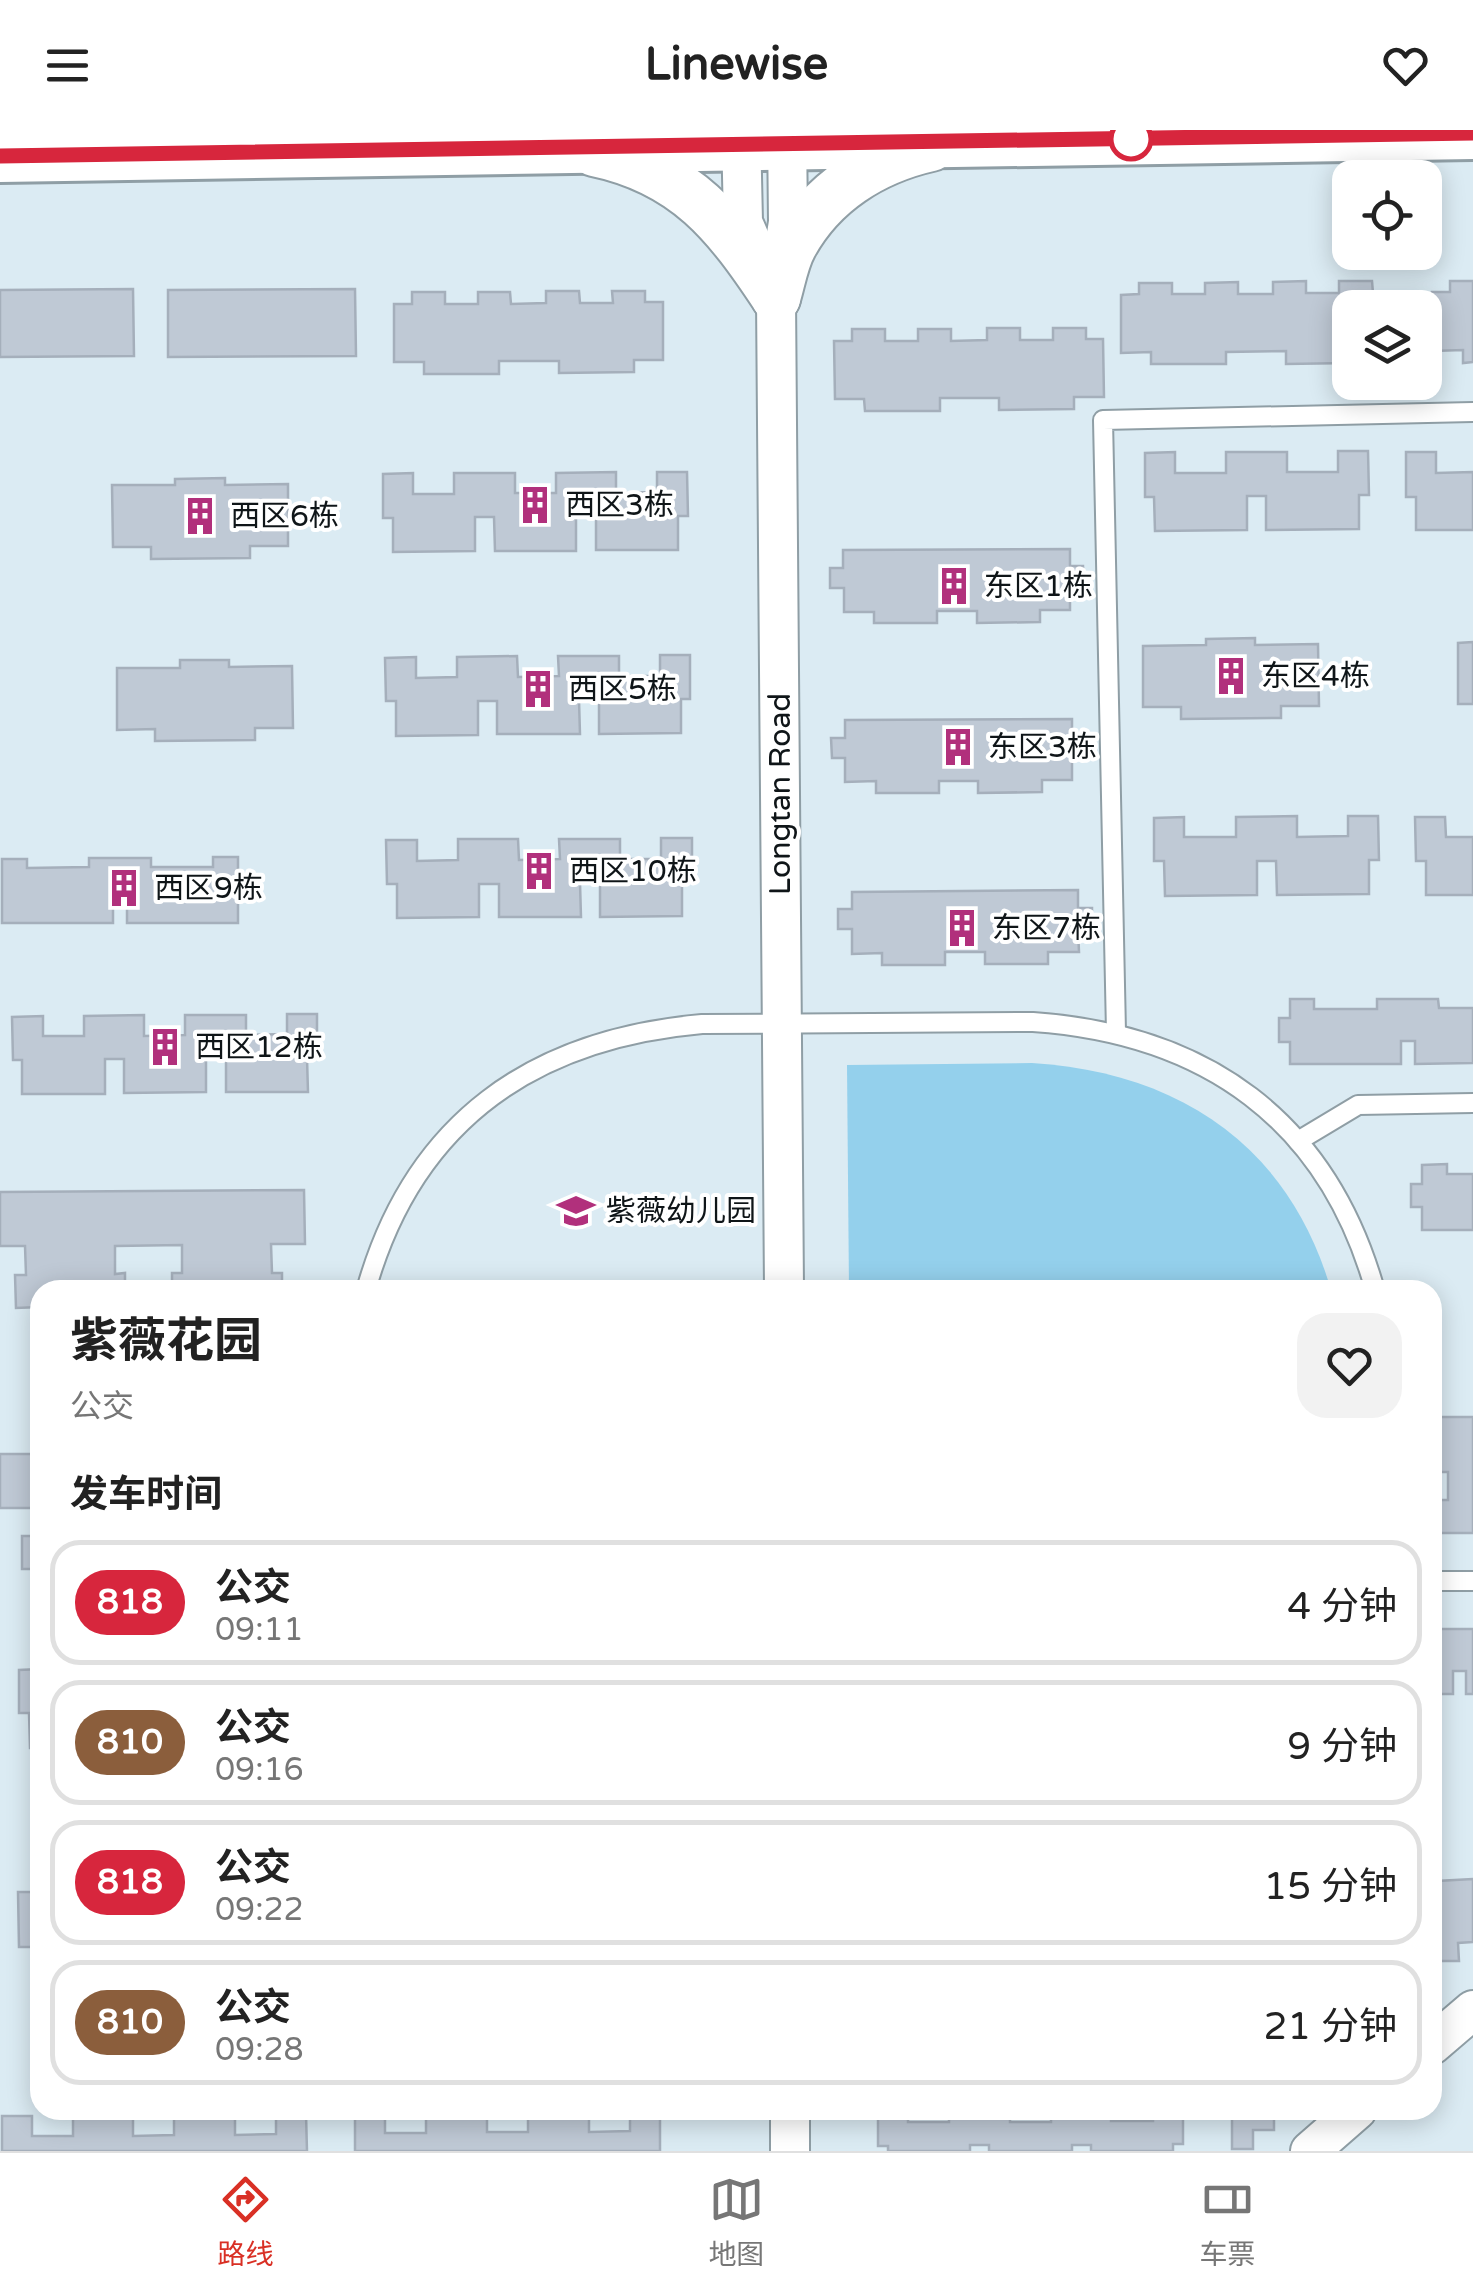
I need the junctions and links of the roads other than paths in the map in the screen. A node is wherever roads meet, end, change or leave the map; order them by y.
1 (1473, 133) edge
2 (764, 137) edge
3 (954, 141) junction
4 (571, 147) junction
5 (8, 161) edge
6 (776, 298) junction
7 (1473, 412) edge
8 (782, 1024) junction
9 (1116, 1032) junction
10 (1473, 1102) edge
11 (1298, 1141) junction
12 (370, 1280) edge
13 (784, 1280) edge
14 (1372, 1280) edge
15 (1442, 1581) edge
16 (1473, 1581) edge
17 (1473, 2010) edge
18 (1442, 2036) edge
19 (790, 2120) edge
20 (1346, 2120) edge
21 (790, 2151) edge
22 (1310, 2151) edge

1 - 3 main road
2 - 3 main road
2 - 4 main road
2 - 6 street, Longtan Road
3 - 6 street
4 - 5 main road
4 - 6 street
6 - 8 street, Longtan Road
7 - 9 lane
8 - 9 lane
8 - 12 lane
8 - 13 street, Longtan Road
9 - 11 lane
10 - 11 lane
11 - 14 lane
15 - 16 lane
17 - 18 street
19 - 21 street
20 - 22 street

